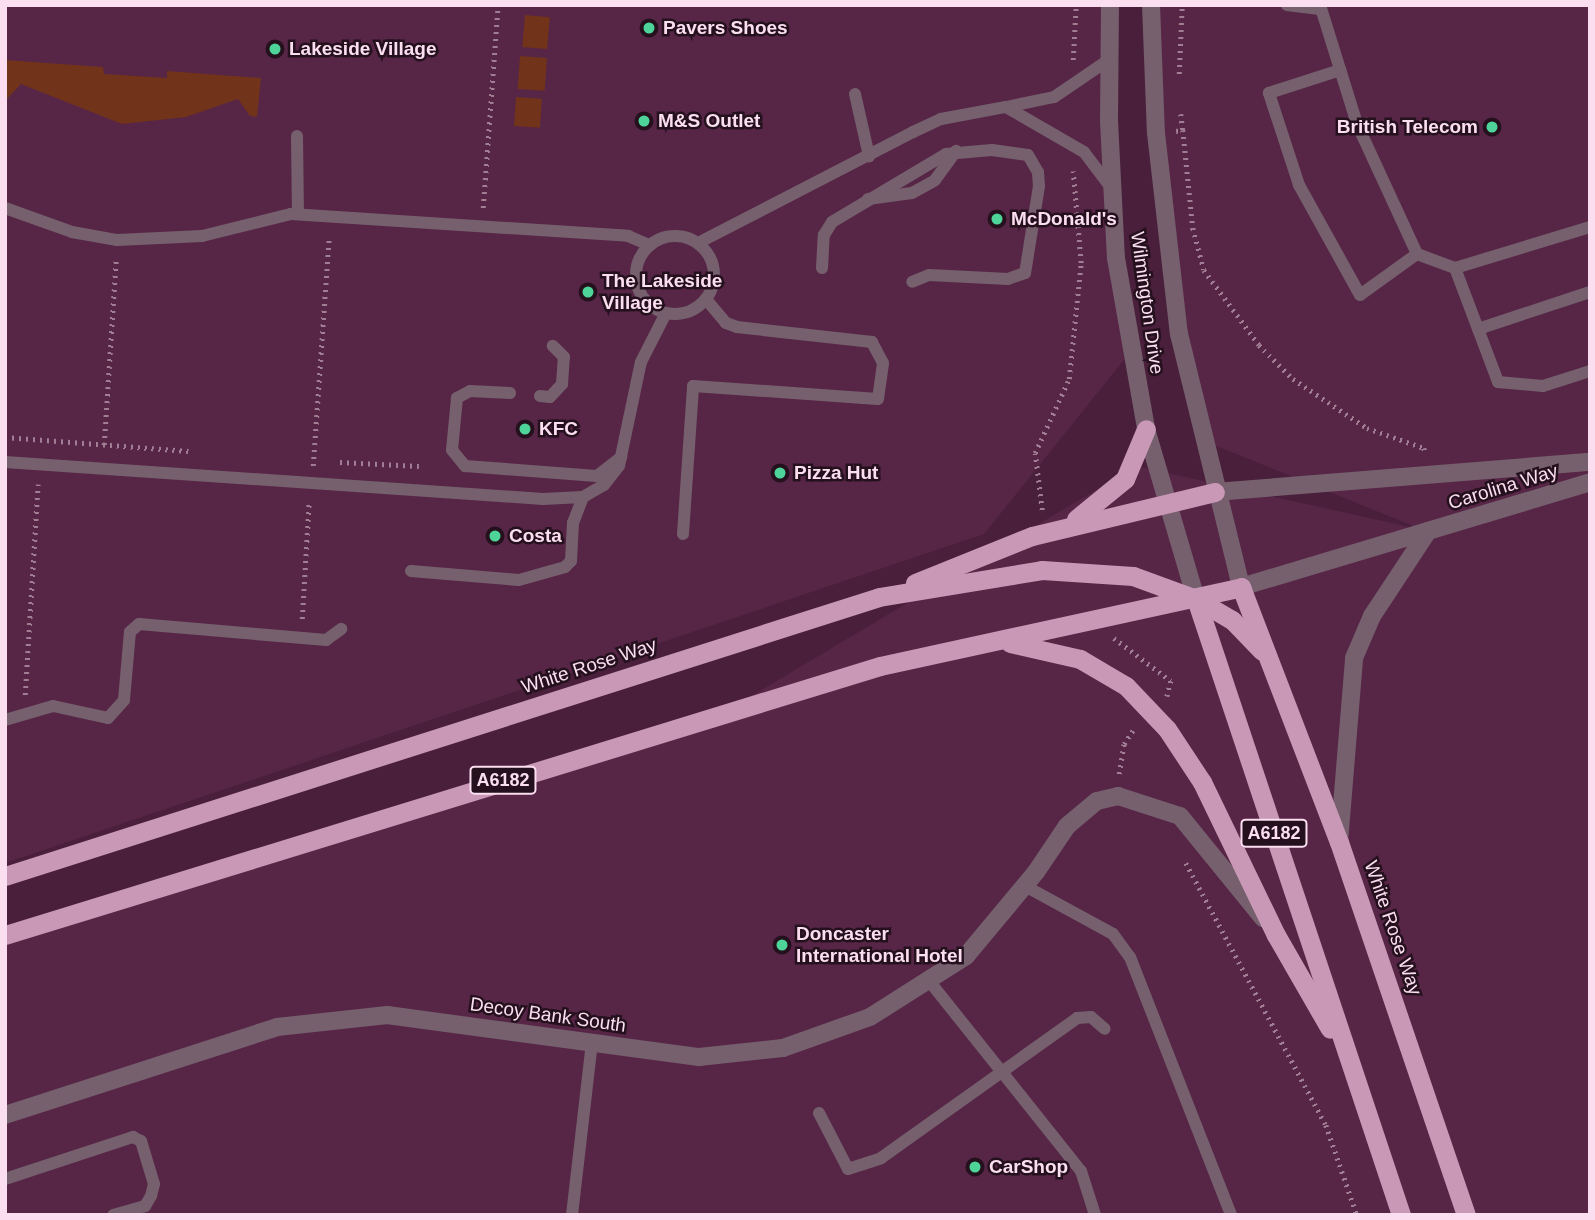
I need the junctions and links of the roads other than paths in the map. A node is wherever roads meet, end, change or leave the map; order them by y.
1 (1110, 5) edge
2 (1151, 5) edge
3 (1287, 5) edge
4 (1320, 7) edge
5 (1110, 59) junction
6 (1340, 70) junction
7 (855, 94) dead end
8 (1006, 107) junction
9 (297, 136) dead end
10 (869, 156) junction
11 (1112, 189) junction
12 (5, 208) edge
13 (298, 214) junction
14 (1590, 227) edge
15 (698, 243) junction
16 (649, 245) junction
17 (1417, 254) junction
18 (822, 268) dead end
19 (1455, 268) junction
20 (912, 282) dead end
21 (1590, 292) edge
22 (707, 300) junction
23 (666, 313) junction
24 (1478, 329) junction
25 (553, 346) dead end
26 (1590, 371) edge
27 (510, 393) dead end
28 (540, 396) dead end
29 (1146, 429) junction
30 (624, 454) junction
31 (1590, 462) edge
32 (5, 463) edge
33 (1590, 481) edge
34 (1215, 492) junction
35 (583, 497) junction
36 (1166, 501) junction
37 (1429, 531) junction
38 (1046, 532) junction
39 (683, 534) dead end
40 (411, 572) dead end
41 (1241, 587) junction
42 (878, 597) junction
43 (1196, 599) junction
44 (341, 629) dead end
45 (1005, 642) junction
46 (1269, 658) junction
47 (5, 720) edge
48 (1339, 842) junction
49 (5, 876) edge
50 (1031, 879) junction
51 (5, 935) edge
52 (1276, 935) junction
53 (930, 982) junction
54 (1105, 1029) dead end
55 (592, 1042) junction
56 (1351, 1067) junction
57 (1002, 1072) junction
58 (819, 1113) dead end
59 (5, 1115) edge
60 (5, 1179) edge
61 (113, 1215) edge
62 (572, 1215) edge
63 (1095, 1215) edge
64 (1231, 1215) edge
65 (1401, 1215) edge
66 (1466, 1215) edge

1 - 5 street, Wilmington Drive
2 - 34 street, Wilmington Drive
3 - 4 lane
4 - 6 lane
5 - 8 lane
5 - 11 street, Wilmington Drive
6 - 17 lane
6 - 17 lane
7 - 10 lane
8 - 10 lane
8 - 11 lane
9 - 13 lane
10 - 15 lane
11 - 29 street, Wilmington Drive
12 - 13 lane
13 - 16 lane
14 - 19 lane
15 - 16 lane
15 - 22 lane
16 - 23 lane
17 - 19 lane
18 - 20 lane
19 - 24 lane
21 - 24 lane
22 - 23 lane
22 - 39 lane
23 - 30 lane
24 - 26 lane
25 - 28 lane
27 - 30 lane
29 - 36 street, Wilmington Drive
29 - 38 highway
30 - 35 lane
31 - 34 street
32 - 35 lane
33 - 37 street, Carolina Way
34 - 36 highway
34 - 41 street, Wilmington Drive
35 - 40 lane
36 - 38 highway
36 - 43 street, Wilmington Drive
37 - 41 street, Carolina Way
37 - 48 street
38 - 42 highway
41 - 43 highway, A6182
41 - 46 highway, White Rose Way / A6182
42 - 43 highway, White Rose Way
42 - 49 highway, White Rose Way
43 - 45 highway, A6182
43 - 46 highway, White Rose Way
43 - 56 highway, A6182
44 - 47 lane
45 - 51 highway, A6182
45 - 52 highway, A6182
46 - 48 highway, White Rose Way / A6182
48 - 66 highway, White Rose Way / A6182
50 - 52 street, Decoy Bank South
50 - 53 street, Decoy Bank South
50 - 64 lane
52 - 56 highway, A6182
53 - 55 street, Decoy Bank South
53 - 57 lane
54 - 57 lane
55 - 59 street, Decoy Bank South
55 - 62 lane
56 - 65 highway, A6182
57 - 58 lane
57 - 63 lane
60 - 61 lane

